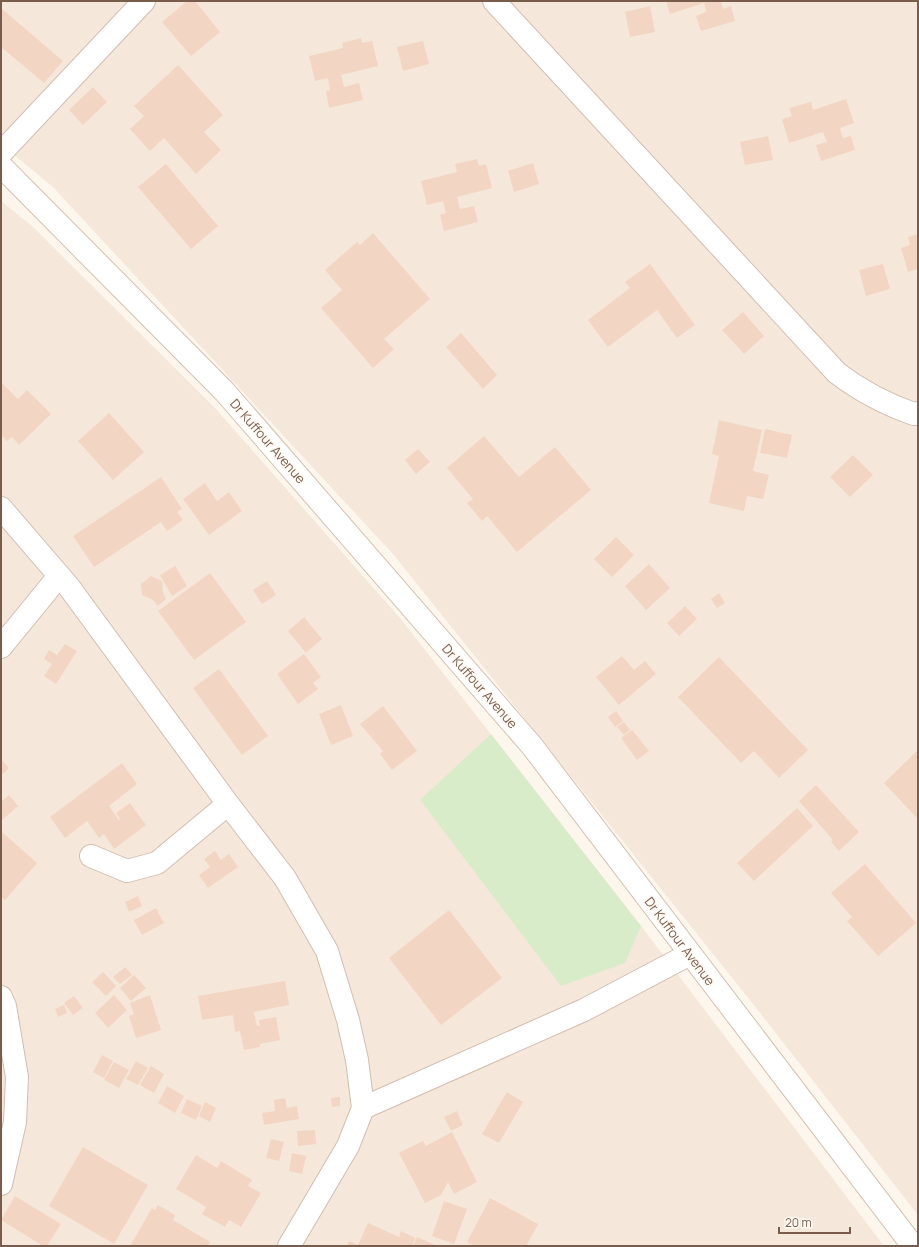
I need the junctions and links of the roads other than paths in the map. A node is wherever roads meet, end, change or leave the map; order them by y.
1 (144, 1) edge
2 (494, 1) edge
3 (1, 153) edge
4 (1, 166) edge
5 (918, 413) edge
6 (1, 508) edge
7 (59, 576) junction
8 (1, 647) edge
9 (228, 804) junction
10 (91, 856) dead end
11 (690, 954) junction
12 (1, 997) edge
13 (363, 1108) junction
14 (1, 1184) edge
15 (289, 1246) edge
16 (913, 1246) edge

1 - 3 street
2 - 5 street
4 - 11 street, Dr Kuffour Avenue
6 - 7 street
7 - 8 street
7 - 9 street
9 - 10 street
9 - 13 street
11 - 13 street
11 - 16 street, Dr Kuffour Avenue
12 - 14 street
13 - 15 street

